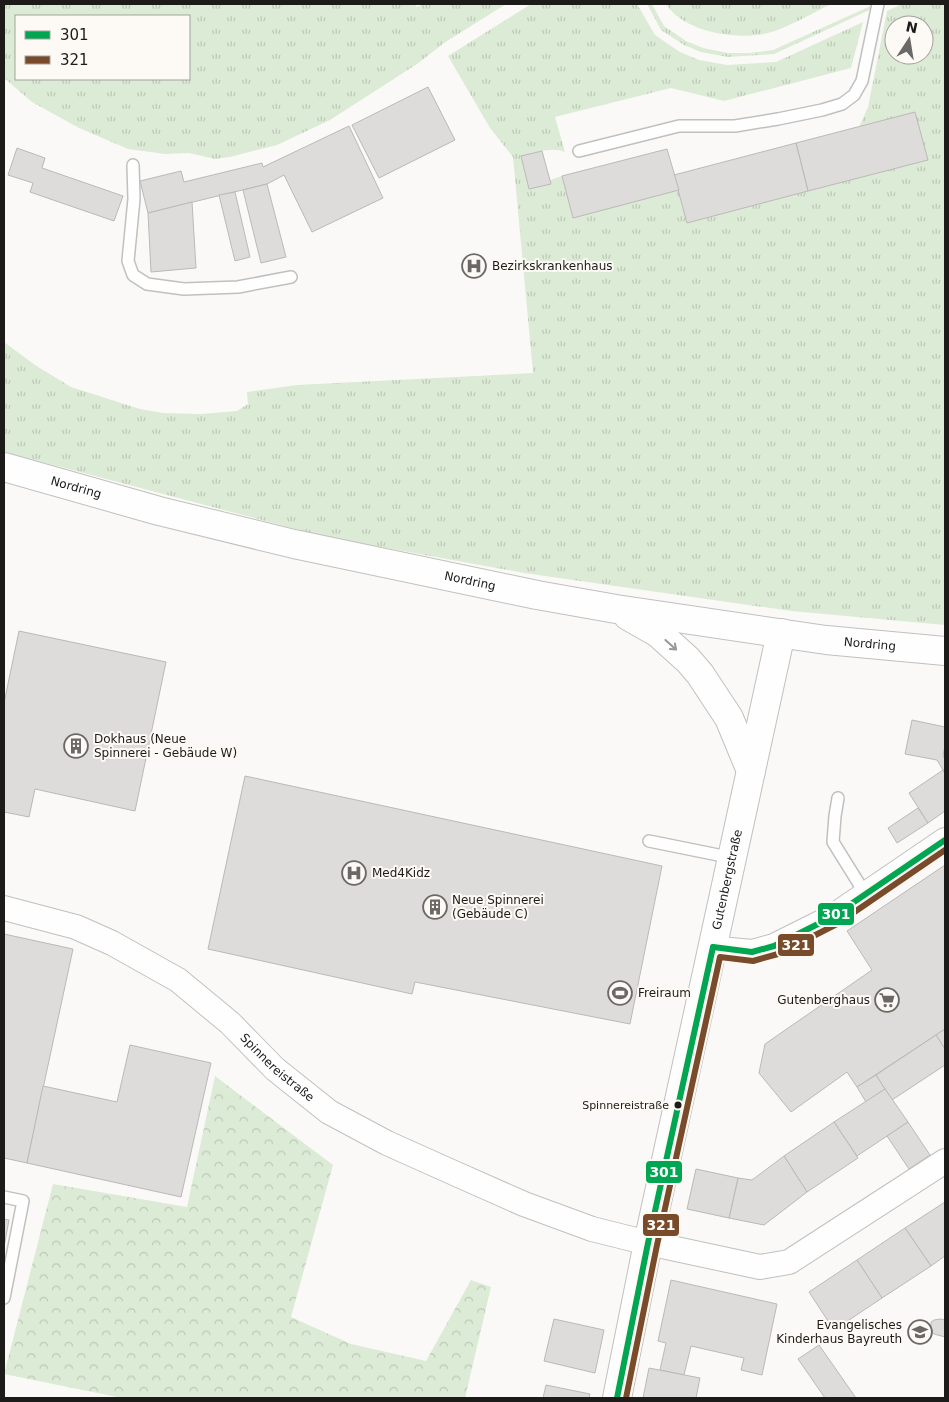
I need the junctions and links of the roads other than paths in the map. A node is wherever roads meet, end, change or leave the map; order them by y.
1 (878, 4) edge
2 (578, 151) dead end
3 (133, 165) dead end
4 (291, 277) dead end
5 (4, 467) edge
6 (616, 609) junction
7 (781, 634) junction
8 (945, 651) edge
9 (751, 772) junction
10 (838, 798) dead end
11 (945, 840) edge
12 (649, 841) dead end
13 (733, 858) junction
14 (866, 894) junction
15 (4, 908) edge
16 (713, 947) junction
17 (945, 1161) edge
18 (4, 1197) edge
19 (648, 1243) junction
20 (4, 1298) edge
21 (617, 1398) edge

1 - 2 lane
3 - 4 lane
5 - 6 main road, Nordring
6 - 7 main road, Nordring
6 -> 9 main road
7 - 8 main road, Nordring
7 - 9 main road, Gutenbergstraße
9 - 13 main road, Gutenbergstraße
10 - 14 lane
11 - 14 street
12 - 13 lane
13 - 16 main road, Gutenbergstraße
14 - 16 street
15 - 19 street, Spinnereistraße
16 - 19 main road, Gutenbergstraße
17 - 19 street
18 - 20 lane
19 - 21 main road, Gutenbergstraße

